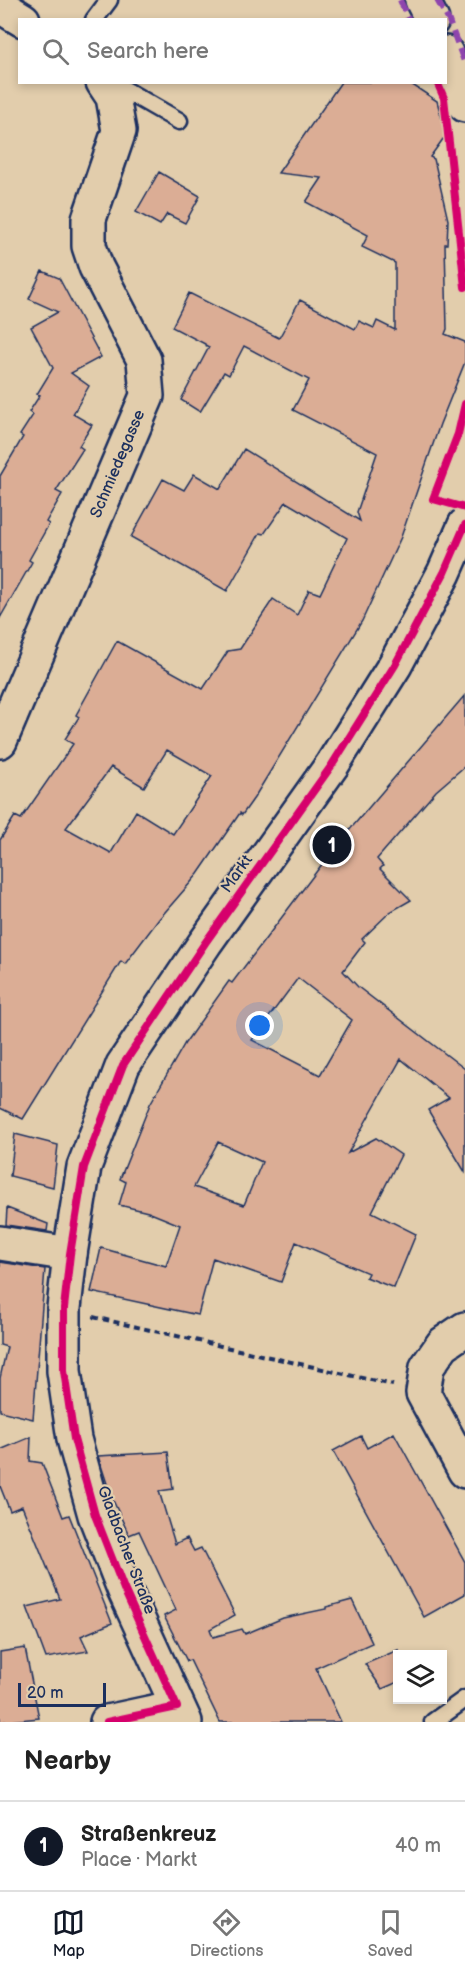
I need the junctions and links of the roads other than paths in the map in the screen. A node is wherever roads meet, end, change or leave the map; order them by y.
1 (109, 0) edge
2 (422, 0) edge
3 (0, 6) edge
4 (20, 18) edge
5 (96, 18) edge
6 (431, 18) edge
7 (447, 55) edge
8 (104, 84) edge
9 (114, 84) edge
10 (465, 105) edge
11 (179, 121) dead end
12 (465, 525) edge
13 (0, 741) edge
14 (0, 1243) edge
15 (70, 1254) junction
16 (465, 1329) edge
17 (465, 1472) edge
18 (465, 1699) edge
19 (181, 1714) edge
20 (107, 1722) edge
21 (433, 1722) edge

1 - 5 lane
2 - 6 main road
3 - 4 main road
7 - 10 main road
8 - 13 main road, Schmiedegasse
9 - 11 lane
12 - 15 main road, Markt
14 - 15 main road
15 - 19 main road, Gladbacher Straße
16 - 17 main road
18 - 21 lane
19 - 20 main road

